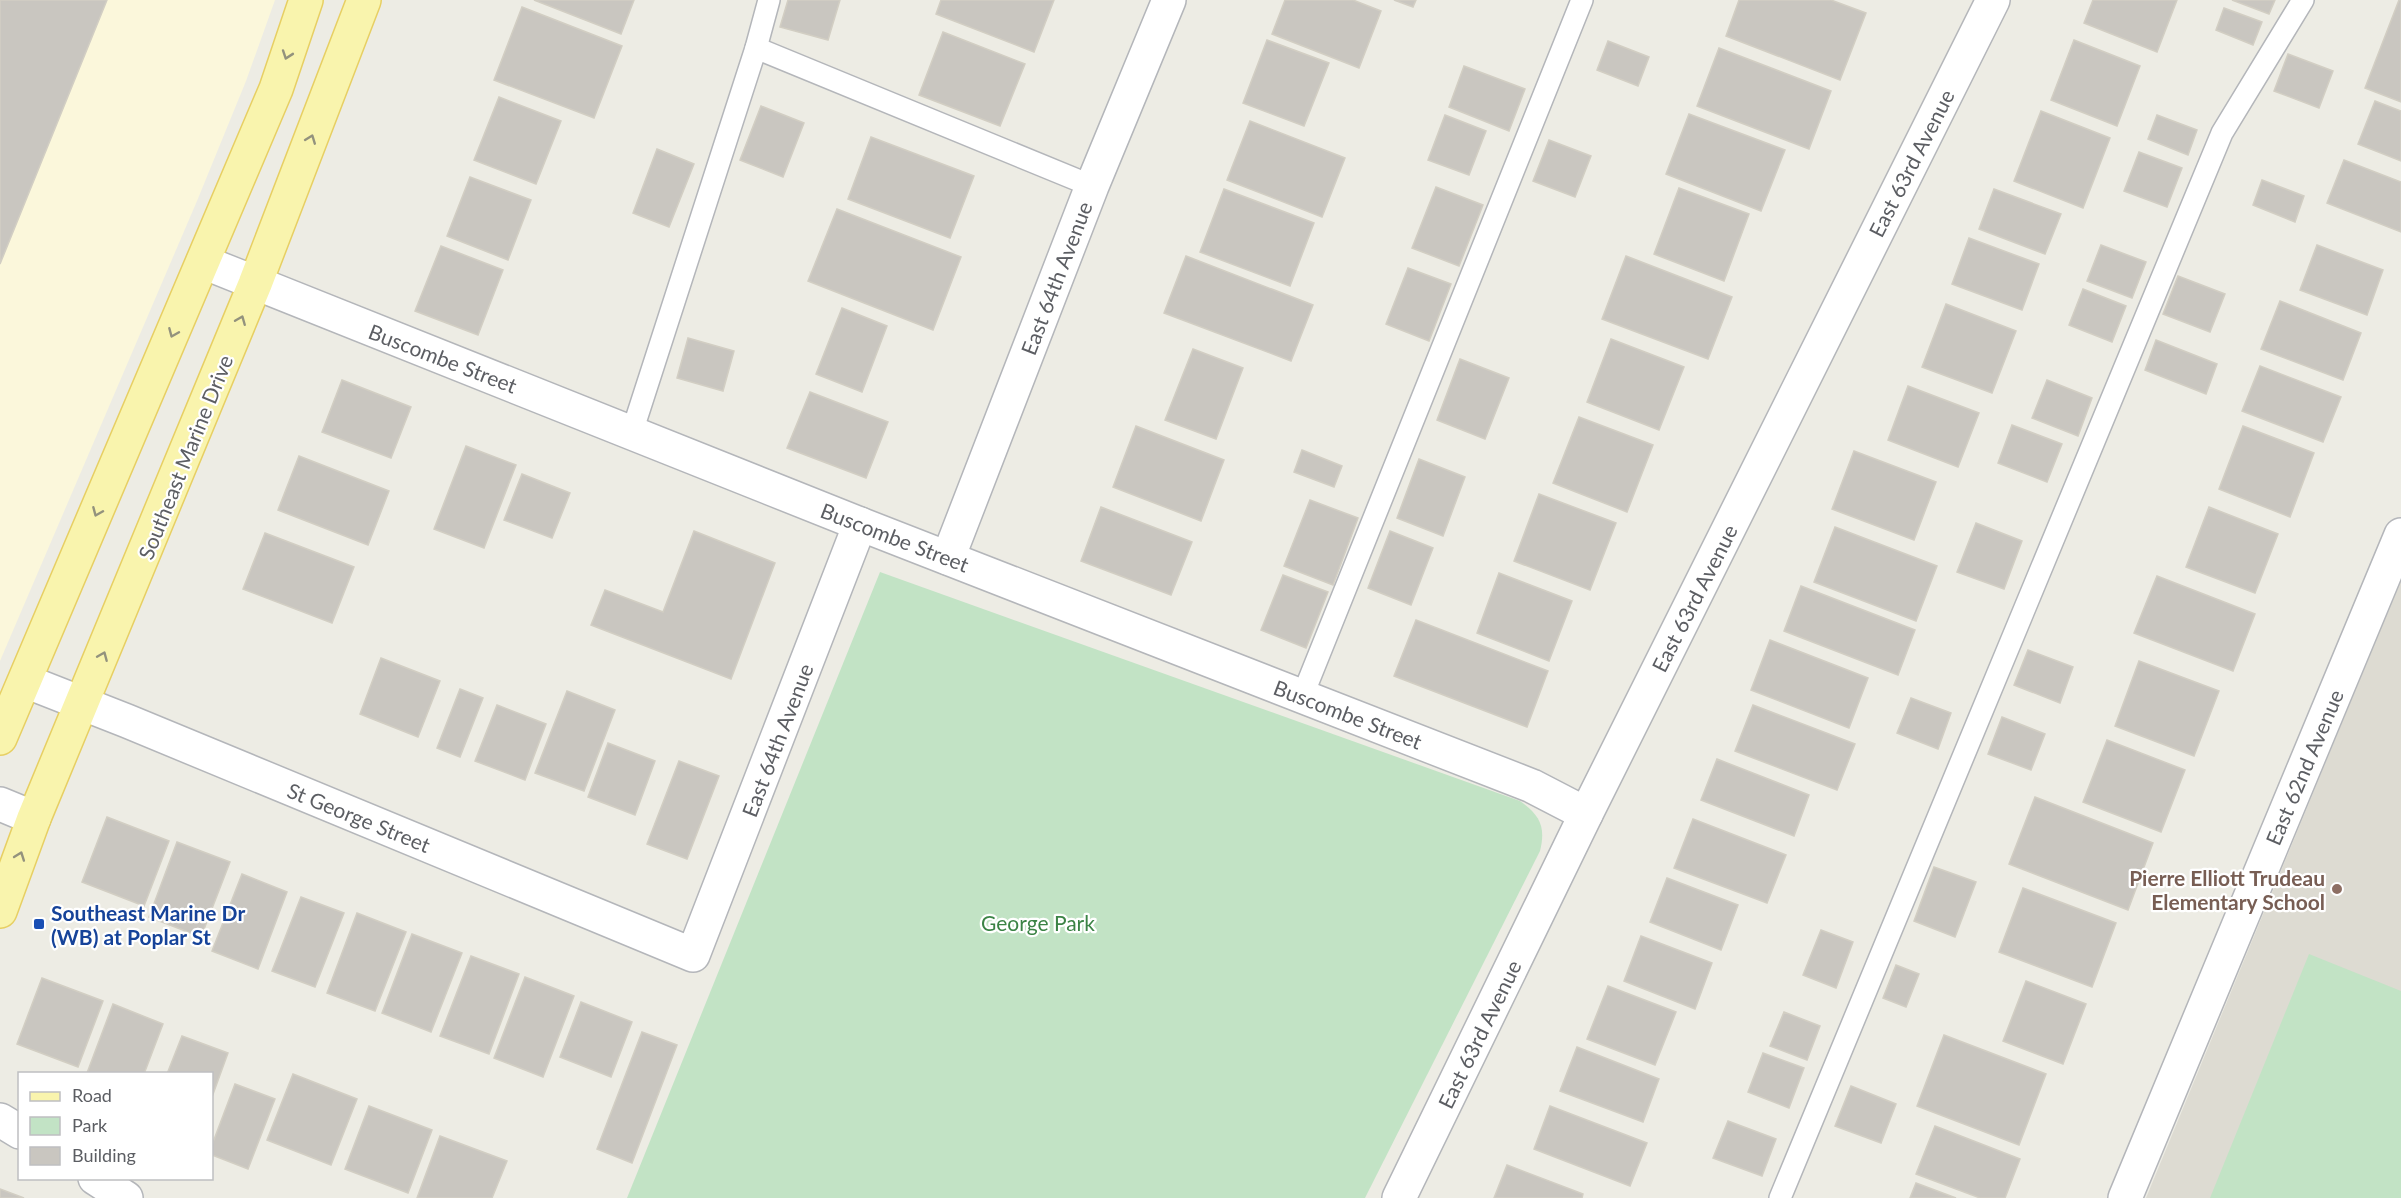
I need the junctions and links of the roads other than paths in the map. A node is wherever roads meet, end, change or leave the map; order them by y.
1 (306, 0) edge
2 (364, 0) edge
3 (769, 0) edge
4 (1169, 0) edge
5 (1582, 0) edge
6 (1993, 0) edge
7 (2303, 0) edge
8 (756, 48) junction
9 (1092, 186) junction
10 (203, 262) junction
11 (255, 284) junction
12 (632, 432) junction
13 (860, 524) junction
14 (2401, 535) edge
15 (948, 558) junction
16 (25, 681) junction
17 (1302, 697) junction
18 (83, 703) junction
19 (0, 738) edge
20 (0, 804) edge
21 (1586, 814) junction
22 (34, 818) junction
23 (0, 911) edge
24 (693, 955) joint
25 (0, 1120) edge
26 (18, 1131) edge
27 (97, 1180) edge
28 (126, 1198) edge
29 (1399, 1198) edge
30 (1780, 1198) edge
31 (2125, 1198) edge

1 -> 10 main road
11 -> 2 main road, Southeast Marine Drive
3 - 8 lane
4 - 9 street, East 64th Avenue
5 - 17 lane
6 - 21 street, East 63rd Avenue
7 - 30 lane
8 - 9 lane
8 - 12 lane
9 - 15 street, East 64th Avenue
10 - 11 street, Buscombe Street
10 -> 16 main road
11 - 12 street, Buscombe Street
18 -> 11 main road, Southeast Marine Drive
12 - 13 street, Buscombe Street
13 - 15 street, Buscombe Street
13 - 24 street, East 64th Avenue
14 - 31 street, East 62nd Avenue
15 - 17 street, Buscombe Street
16 - 18 street, St George Street
16 - 19 main road
17 - 21 street, Buscombe Street
18 - 22 main road, Southeast Marine Drive
18 - 24 street, St George Street
20 - 22 street
21 - 29 street, East 63rd Avenue
23 -> 22 main road, Southeast Marine Drive
25 - 26 street
27 - 28 street

